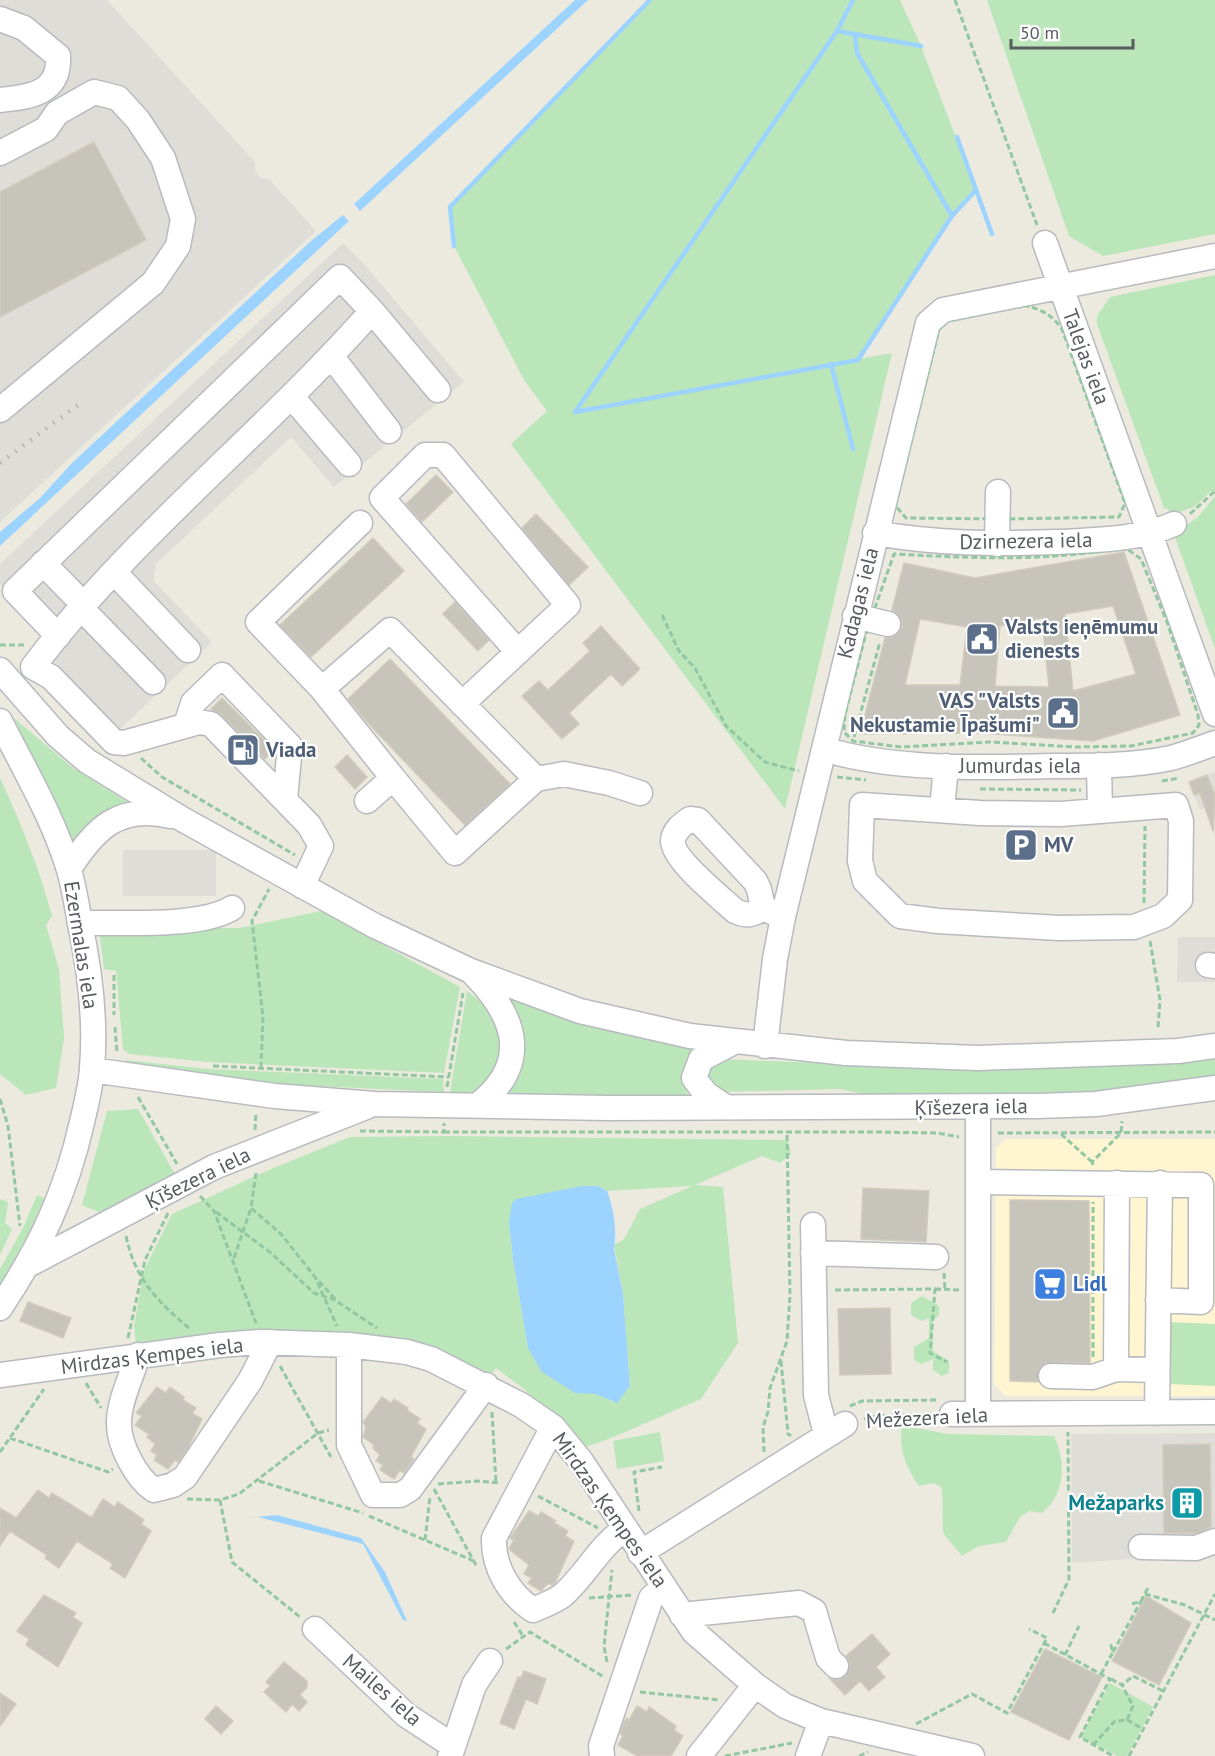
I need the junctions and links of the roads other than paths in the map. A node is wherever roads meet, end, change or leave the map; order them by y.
1 (0, 19) edge
2 (0, 100) edge
3 (0, 153) edge
4 (1045, 243) road end
5 (1215, 256) edge
6 (1061, 287) junction
7 (372, 311) junction
8 (332, 357) junction
9 (438, 390) dead end
10 (292, 397) junction
11 (1, 407) edge
12 (389, 431) dead end
13 (349, 464) dead end
14 (998, 492) dead end
15 (360, 524) dead end
16 (1174, 524) dead end
17 (875, 533) junction
18 (1149, 534) junction
19 (997, 544) junction
20 (43, 563) junction
21 (114, 572) junction
22 (83, 608) junction
23 (58, 636) junction
24 (188, 650) dead end
25 (518, 652) junction
26 (0, 670) edge
27 (153, 682) dead end
28 (322, 689) junction
29 (462, 704) junction
30 (1215, 714) edge
31 (0, 721) edge
32 (186, 724) junction
33 (1215, 743) edge
34 (824, 749) junction
35 (1099, 765) junction
36 (946, 766) junction
37 (393, 778) junction
38 (536, 779) junction
39 (640, 793) dead end
40 (285, 800) junction
41 (367, 801) dead end
42 (942, 810) junction
43 (1100, 811) junction
44 (182, 819) junction
45 (69, 869) junction
46 (294, 882) junction
47 (232, 908) dead end
48 (80, 923) junction
49 (467, 980) junction
50 (732, 1043) junction
51 (765, 1046) junction
52 (1215, 1046) edge
53 (92, 1070) junction
54 (1215, 1088) edge
55 (374, 1104) junction
56 (477, 1106) junction
57 (726, 1107) junction
58 (978, 1108) junction
59 (978, 1182) junction
60 (1117, 1183) junction
61 (1160, 1183) junction
62 (813, 1225) dead end
63 (813, 1253) junction
64 (936, 1257) dead end
65 (28, 1265) junction
66 (1158, 1300) junction
67 (0, 1308) edge
68 (349, 1346) junction
69 (269, 1348) junction
70 (138, 1355) junction
71 (1116, 1370) junction
72 (1157, 1370) junction
73 (0, 1375) edge
74 (1052, 1376) dead end
75 (489, 1396) junction
76 (945, 1407) road end
77 (1215, 1412) edge
78 (1157, 1413) junction
79 (978, 1414) junction
80 (553, 1427) junction
81 (625, 1527) junction
82 (1215, 1541) edge
83 (1141, 1547) dead end
84 (640, 1553) junction
85 (657, 1593) junction
86 (682, 1615) junction
87 (315, 1629) road end
88 (490, 1661) dead end
89 (836, 1666) dead end
90 (755, 1685) junction
91 (814, 1739) edge
92 (451, 1751) edge
93 (939, 1752) edge
94 (602, 1756) edge
95 (700, 1756) edge
96 (972, 1756) edge

1 - 2 street
3 - 11 street
4 - 6 street, Talejas iela
5 - 6 street
6 - 17 street, Kadagas iela
6 - 18 street, Talejas iela
7 - 8 street
7 - 9 street
7 - 20 street
8 - 10 street
8 - 12 street
10 - 13 street
10 - 21 street
14 - 19 street
15 - 28 street
16 - 18 street, Dzirnezera iela
17 - 19 street, Dzirnezera iela
17 - 34 street, Kadagas iela
18 - 19 street, Dzirnezera iela
18 - 30 street, Talejas iela
20 - 22 street
20 - 23 street
21 - 22 street
21 - 24 street
22 - 23 street
22 - 27 street
23 - 32 street
25 - 25 street
25 - 29 street
26 - 44 street
28 - 29 street
28 - 37 street
29 - 38 street
31 - 45 street, Ezermalas iela
32 - 40 street
32 - 40 street
33 - 35 street, Jumurdas iela
34 - 36 street, Jumurdas iela
34 - 51 street, Kadagas iela
35 - 36 street, Jumurdas iela
35 - 43 street
36 - 42 street
37 - 38 street
37 - 41 street
38 - 39 street
40 - 46 street
42 - 43 street
42 - 43 street
44 - 45 street
44 - 46 street
45 - 48 street, Ezermalas iela
46 - 49 street
47 - 48 street
48 - 53 street, Ezermalas iela
49 - 50 street
49 - 56 street
50 - 51 street
50 - 57 street
51 - 52 street
53 - 55 street, Ķīšezera iela
53 - 65 street, Ezermalas iela
54 - 58 street, Ķīšezera iela
55 - 56 street, Ķīšezera iela
55 - 65 street, Ķīšezera iela
56 - 57 street, Ķīšezera iela
57 - 58 street, Ķīšezera iela
58 - 59 street
59 - 60 street
59 - 79 street
60 - 61 street
60 - 71 street
61 - 66 street
61 - 66 street
62 - 63 street
63 - 64 street
63 - 84 street
65 - 67 street, Ezermalas iela
66 - 72 street
68 - 69 street, Mirdzas Ķempes iela
68 - 75 street, Mirdzas Ķempes iela
68 - 75 street
69 - 70 street, Mirdzas Ķempes iela
69 - 70 street
70 - 73 street, Mirdzas Ķempes iela
71 - 72 street
71 - 74 street
72 - 78 street
75 - 80 street, Mirdzas Ķempes iela
76 - 79 street, Mežezera iela
77 - 78 street, Mežezera iela
78 - 79 street, Mežezera iela
80 - 81 street, Mirdzas Ķempes iela
80 - 81 street
81 - 84 street, Mirdzas Ķempes iela
82 - 83 street
84 - 85 street, Mirdzas Ķempes iela
85 - 86 street, Mirdzas Ķempes iela
85 - 94 street
86 - 89 street
86 - 90 street, Mirdzas Ķempes iela
87 - 92 street, Mailes iela
88 - 92 street
90 - 91 street, Mirdzas Ķempes iela
90 - 95 street
91 - 93 street, Mirdzas Ķempes iela
93 - 96 street, Mirdzas Ķempes iela

